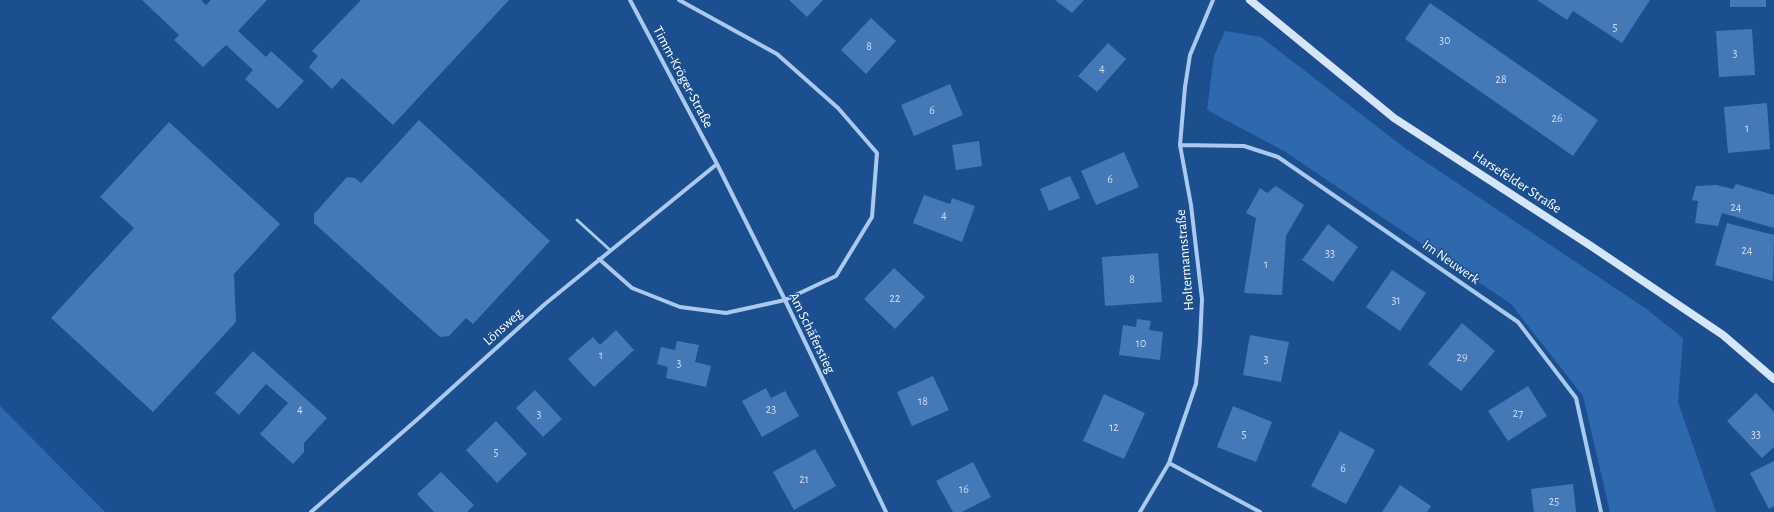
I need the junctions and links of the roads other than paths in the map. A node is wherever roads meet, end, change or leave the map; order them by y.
1 (630, 0) edge
2 (679, 0) edge
3 (1213, 0) edge
4 (1250, 0) edge
5 (1180, 145) junction
6 (716, 164) junction
7 (578, 220) dead end
8 (610, 250) junction
9 (599, 259) junction
10 (785, 300) junction
11 (1773, 375) edge
12 (1169, 463) junction
13 (311, 512) edge
14 (886, 512) edge
15 (1140, 512) edge
16 (1260, 512) edge
17 (1601, 512) edge

1 - 6 street, Timm-Kröger-Straße
2 - 10 street
3 - 5 street, Holtermannstraße
4 - 11 main road, Harsefelder Straße
5 - 12 street, Holtermannstraße
5 - 17 street, Im Neuwerk
6 - 8 street, Lönsweg
6 - 10 street, Am Schäferstieg
7 - 8 lane
8 - 9 street, Lönsweg
9 - 10 street
9 - 13 street, Lönsweg
10 - 14 street, Am Schäferstieg
12 - 15 street, Holtermannstraße
12 - 16 street

